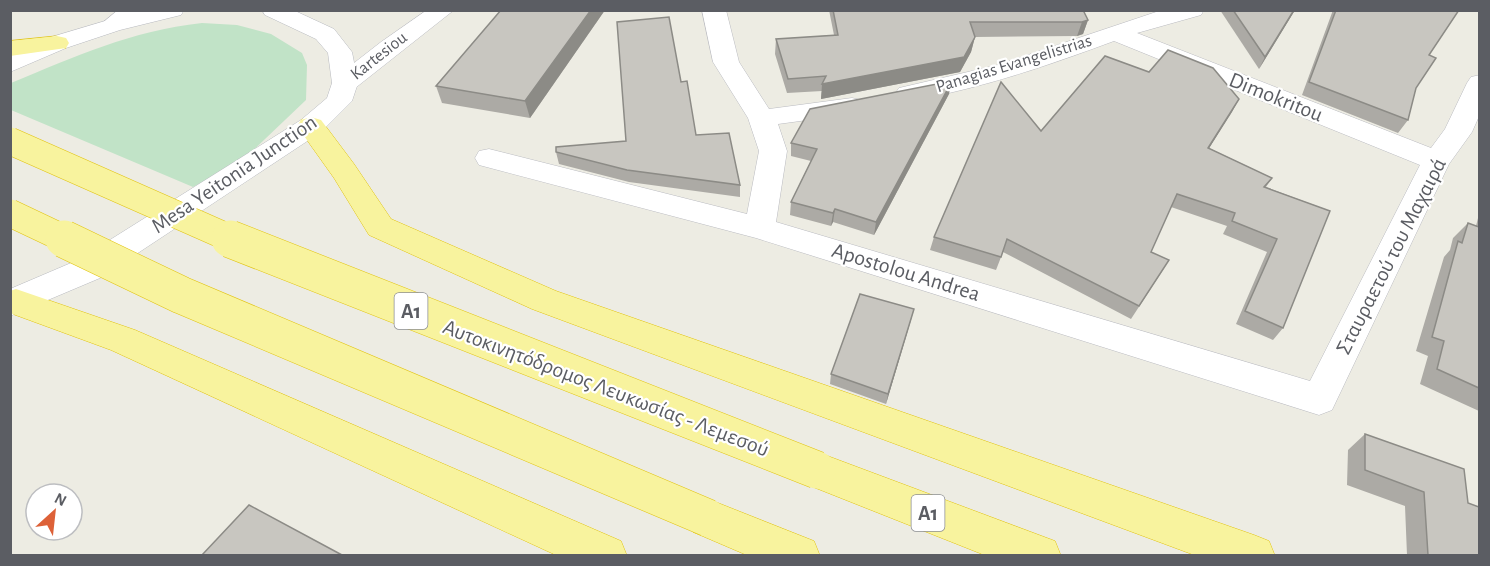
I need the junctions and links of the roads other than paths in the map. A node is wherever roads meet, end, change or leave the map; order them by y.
1 (135, 10) edge
2 (173, 10) edge
3 (443, 10) edge
4 (714, 10) edge
5 (1193, 10) edge
6 (283, 11) edge
7 (112, 25) junction
8 (1115, 33) junction
9 (57, 43) junction
10 (10, 49) edge
11 (10, 65) edge
12 (345, 82) junction
13 (1479, 83) edge
14 (762, 118) junction
15 (311, 126) junction
16 (1469, 136) edge
17 (10, 141) edge
18 (489, 158) dead end
19 (1436, 160) junction
20 (10, 213) edge
21 (760, 228) junction
22 (13, 302) edge
23 (1319, 399) joint
24 (606, 555) edge
25 (800, 555) edge
26 (1040, 555) edge
27 (1254, 555) edge

1 - 7 street
2 - 7 street
3 - 12 street, Kartesiou
4 - 14 street
5 - 8 street, Panagias Evangelistrias
6 - 12 street
7 - 9 street
8 - 14 street, Panagias Evangelistrias
8 - 19 street, Dimokritou
9 - 10 highway
9 - 11 street
12 - 15 street, Mesa Yeitonia Junction
13 - 16 street, Σταυραετού του Μαχαιρά
14 - 21 street
15 - 22 street, Mesa Yeitonia Junction
15 - 27 highway
16 - 19 street, Σταυραετού του Μαχαιρά
17 - 26 highway, Αυτοκινητόδρομος Λευκωσίας - Λεμεσού / A1, bridge
18 - 21 street, Apostolou Andrea
19 - 23 street, Σταυραετού του Μαχαιρά
20 - 25 highway, bridge
21 - 23 street, Apostolou Andrea
22 - 24 highway

